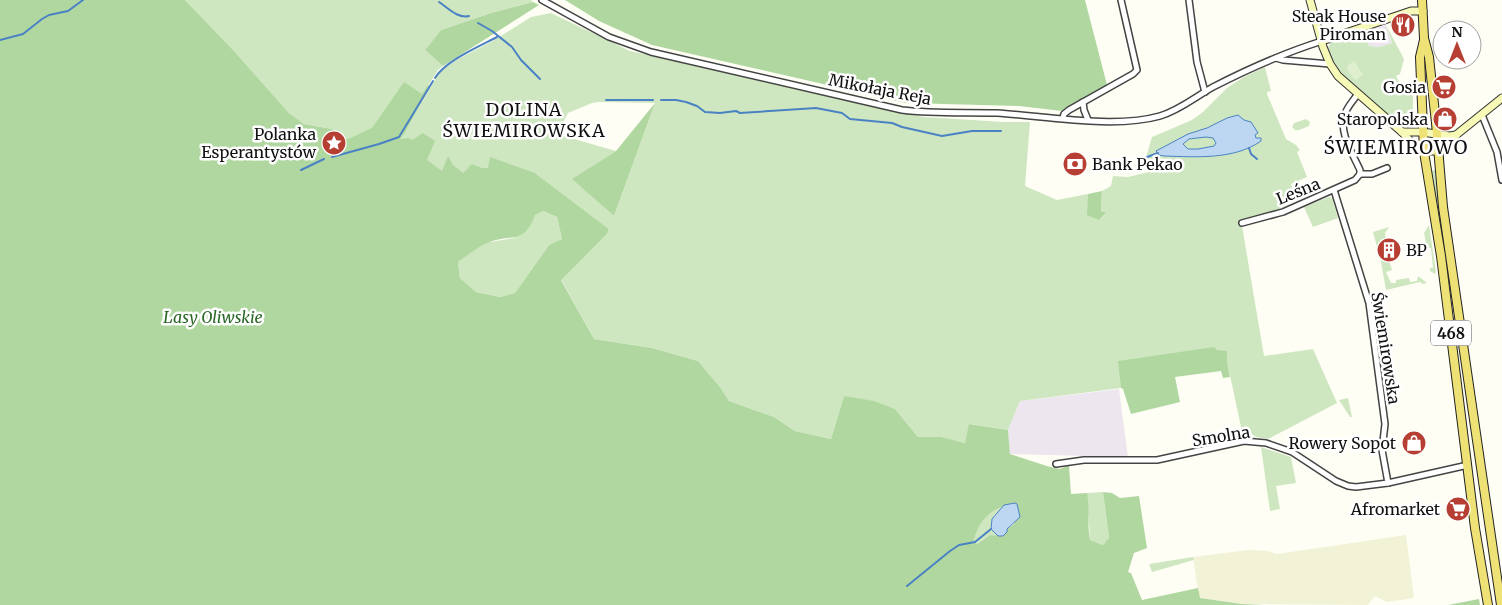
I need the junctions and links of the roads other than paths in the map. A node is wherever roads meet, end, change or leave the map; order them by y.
1 (542, 0) edge
2 (1121, 0) edge
3 (1189, 0) edge
4 (1310, 0) edge
5 (1422, 0) edge
6 (1423, 10) junction
7 (1424, 38) junction
8 (1322, 41) junction
9 (1275, 58) junction
10 (1330, 64) junction
11 (1205, 92) junction
12 (1358, 95) junction
13 (1502, 98) edge
14 (1083, 102) junction
15 (1482, 115) junction
16 (1063, 118) junction
17 (1088, 120) junction
18 (1402, 132) junction
19 (1422, 132) junction
20 (1437, 133) junction
21 (1456, 135) junction
22 (1438, 151) junction
23 (1424, 152) junction
24 (1387, 168) dead end
25 (1360, 174) junction
26 (1502, 180) edge
27 (1334, 190) junction
28 (1242, 224) dead end
29 (1056, 464) dead end
30 (1468, 465) junction
31 (1388, 483) junction
32 (1499, 567) edge
33 (1488, 605) edge
34 (1501, 605) edge

1 - 16 street, Mikołaja Reja
2 - 14 street
3 - 11 street
4 - 8 street
5 - 6 main road, 468
6 - 7 main road, 468
6 - 8 street, Mikołaja Reja
7 - 19 main road, 468
7 - 20 main road, 468
8 - 9 street, Mikołaja Reja
8 - 10 street
9 - 10 street
9 - 11 street, Mikołaja Reja
10 - 12 street
11 - 17 street, Mikołaja Reja
12 - 18 street
12 - 25 street
13 - 15 street
14 - 16 street
14 - 17 street
15 - 21 street
15 - 26 street
16 - 17 street, Mikołaja Reja
18 - 19 street
18 - 23 street
19 - 20 street
19 - 23 main road, 468
20 - 21 street
20 - 22 main road, 468
21 - 22 street
22 - 23 street
22 - 32 main road, 468
23 - 30 main road, 468
24 - 25 street, Leśna
25 - 27 street, Leśna
27 - 28 street, Leśna
27 - 31 street, Świemirowska
29 - 31 street, Smolna
30 - 31 street, Smolna
30 - 33 main road, 468
32 - 34 main road, 468

